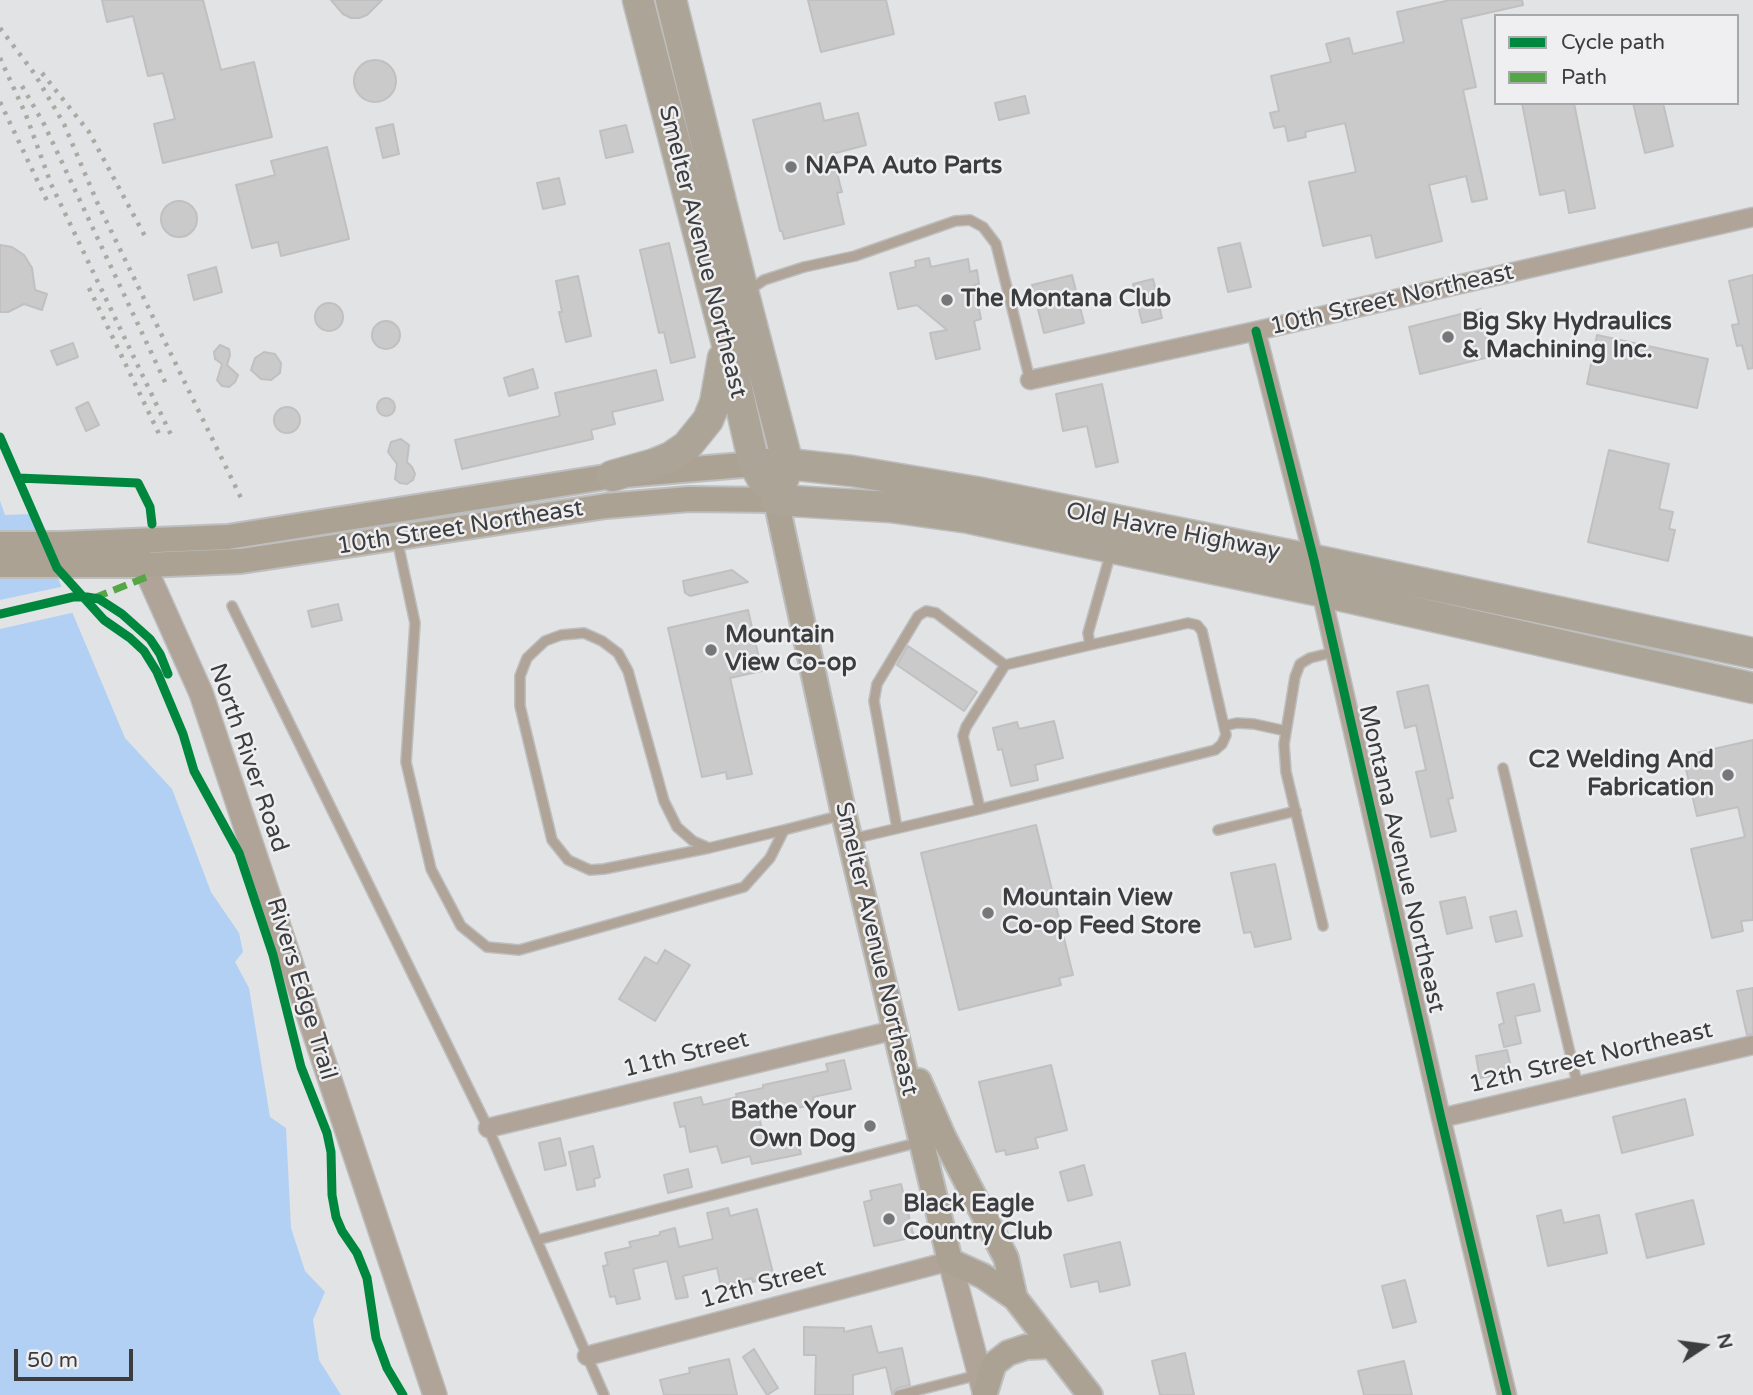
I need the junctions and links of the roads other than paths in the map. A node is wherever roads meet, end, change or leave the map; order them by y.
1 (638, 0) edge
2 (671, 0) edge
3 (1753, 217) edge
4 (744, 295) junction
5 (1256, 331) junction
6 (726, 340) junction
7 (1030, 380) joint
8 (754, 464) junction
9 (789, 464) junction
10 (612, 476) junction
11 (776, 500) junction
12 (397, 538) junction
13 (133, 542) junction
14 (0, 544) edge
15 (1112, 547) junction
16 (1314, 560) junction
17 (0, 565) edge
18 (145, 565) junction
19 (1320, 591) junction
20 (232, 606) dead end
21 (1090, 645) junction
22 (1335, 652) junction
23 (1753, 653) edge
24 (1005, 665) junction
25 (1753, 688) edge
26 (1224, 726) junction
27 (1286, 731) junction
28 (1503, 768) dead end
29 (980, 809) junction
30 (1296, 811) junction
31 (844, 815) junction
32 (897, 828) junction
33 (784, 830) junction
34 (1218, 830) dead end
35 (849, 839) junction
36 (709, 848) junction
37 (1323, 926) dead end
38 (895, 1030) junction
39 (1753, 1045) edge
40 (1578, 1087) junction
41 (1441, 1118) junction
42 (488, 1128) junction
43 (922, 1142) junction
44 (537, 1240) junction
45 (950, 1261) junction
46 (1015, 1298) junction
47 (1051, 1346) junction
48 (587, 1356) junction
49 (983, 1388) edge
50 (435, 1395) edge
51 (604, 1395) edge
52 (899, 1395) edge
53 (1090, 1395) edge
54 (1507, 1395) edge

1 - 6 highway, Smelter Avenue Northeast
2 - 4 highway, Smelter Avenue Northeast
3 - 5 street, 10th Street Northeast
4 - 7 lane
4 - 9 highway, Smelter Avenue Northeast
5 - 7 street, 10th Street Northeast
5 - 16 street, Montana Avenue Northeast
6 - 8 highway, Smelter Avenue Northeast
6 - 10 highway
8 - 9 highway, Old Havre Highway
8 - 10 main road, 10th Street Northeast
8 - 11 highway, Smelter Avenue Northeast
9 - 11 highway
9 - 16 highway, Old Havre Highway
10 - 13 main road, 10th Street Northeast
11 - 12 main road, 10th Street Northeast
11 - 15 highway, Old Havre Highway
11 - 31 main road, Smelter Avenue Northeast
12 - 18 main road, 10th Street Northeast
12 - 33 lane
13 - 14 main road, 10th Street Northeast
13 - 18 street, North River Road
15 - 19 highway, Old Havre Highway
15 - 21 lane
16 - 19 street, Montana Avenue Northeast
16 - 23 highway, Old Havre Highway
17 - 18 main road, 10th Street Northeast
18 - 50 street, North River Road
19 - 22 street, Montana Avenue Northeast
19 - 25 highway, Old Havre Highway
20 - 42 lane
21 - 24 lane
21 - 26 lane
22 - 27 lane
22 - 41 street, Montana Avenue Northeast
24 - 29 lane
24 - 32 lane
26 - 27 lane
26 - 29 lane
27 - 30 lane
28 - 40 lane
29 - 32 lane
30 - 34 lane
30 - 37 lane
31 - 33 lane
31 - 35 main road, Smelter Avenue Northeast
32 - 35 lane
33 - 36 lane
35 - 38 main road, Smelter Avenue Northeast
36 - 36 lane
38 - 42 street, 11th Street
38 - 43 main road, Smelter Avenue Northeast
38 - 46 main road
39 - 40 street, 12th Street Northeast
40 - 41 street, 12th Street Northeast
41 - 54 street, Montana Avenue Northeast
42 - 44 lane
43 - 44 lane
43 - 45 main road, Smelter Avenue Northeast
44 - 48 lane
45 - 46 main road
45 - 48 street, 12th Street
45 - 49 street, Smelter Avenue Northeast
46 - 47 main road
47 - 49 main road
47 - 53 main road
48 - 51 lane
49 - 52 lane

